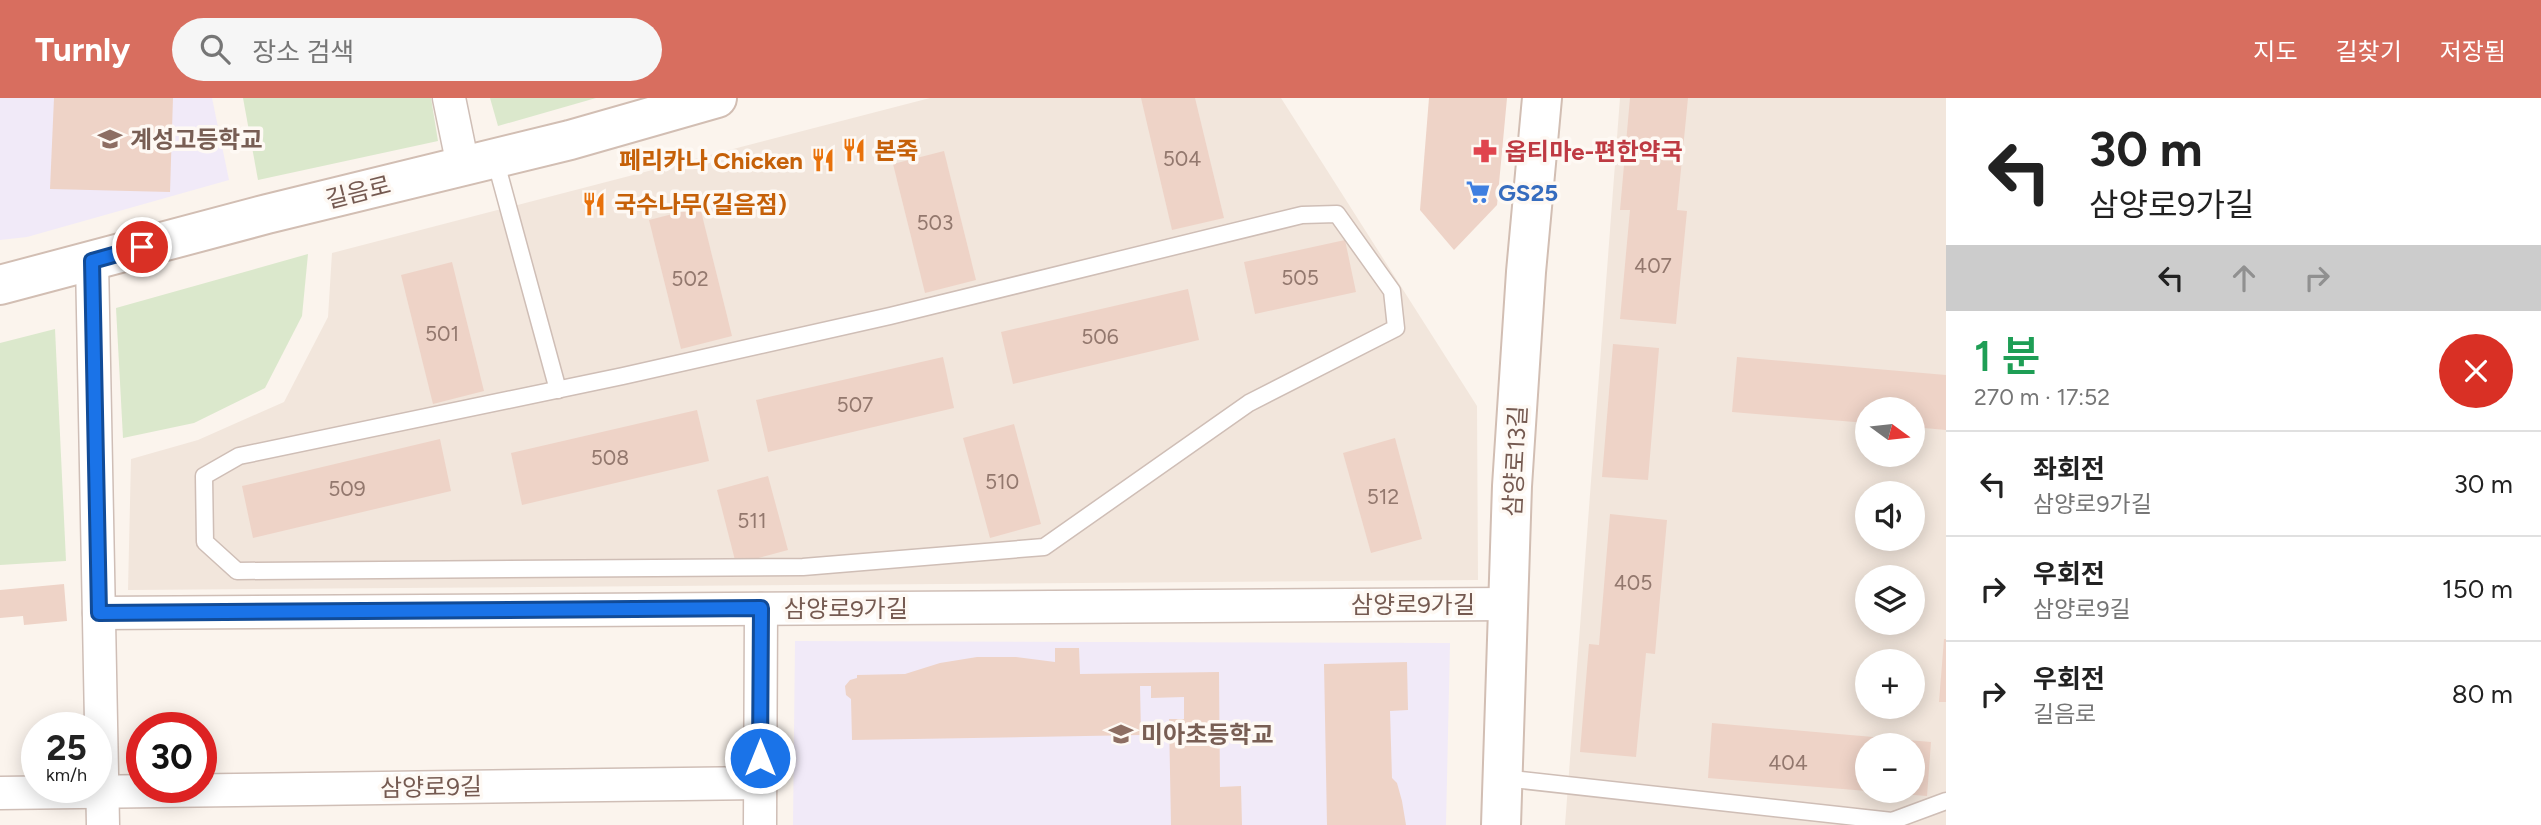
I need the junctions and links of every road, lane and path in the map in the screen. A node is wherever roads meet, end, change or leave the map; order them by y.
1 (449, 98) edge
2 (716, 98) edge
3 (1542, 98) edge
4 (479, 162) junction
5 (92, 261) junction
6 (0, 285) edge
7 (558, 390) junction
8 (1509, 604) junction
9 (761, 608) junction
10 (99, 613) junction
11 (101, 712) edge
12 (1503, 778) junction
13 (760, 783) junction
14 (112, 791) edge
15 (0, 793) edge
16 (21, 793) edge
17 (1946, 801) edge
18 (102, 803) edge
19 (103, 825) edge
20 (761, 825) edge
21 (1501, 825) edge

1 - 4 street
2 - 4 street, 길음로
3 - 8 street, 삼양로13길
4 - 5 street, 길음로
4 - 7 lane
5 - 6 street, 길음로
5 - 10 street
7 - 7 lane
8 - 9 street, 삼양로9가길
8 - 12 street, 삼양로13길
9 - 10 street, 삼양로9가길
9 - 13 street
10 - 11 street
12 - 17 lane
12 - 21 street, 삼양로13길
13 - 14 street, 삼양로9길
13 - 20 street
15 - 16 street, 삼양로9길
18 - 19 street

